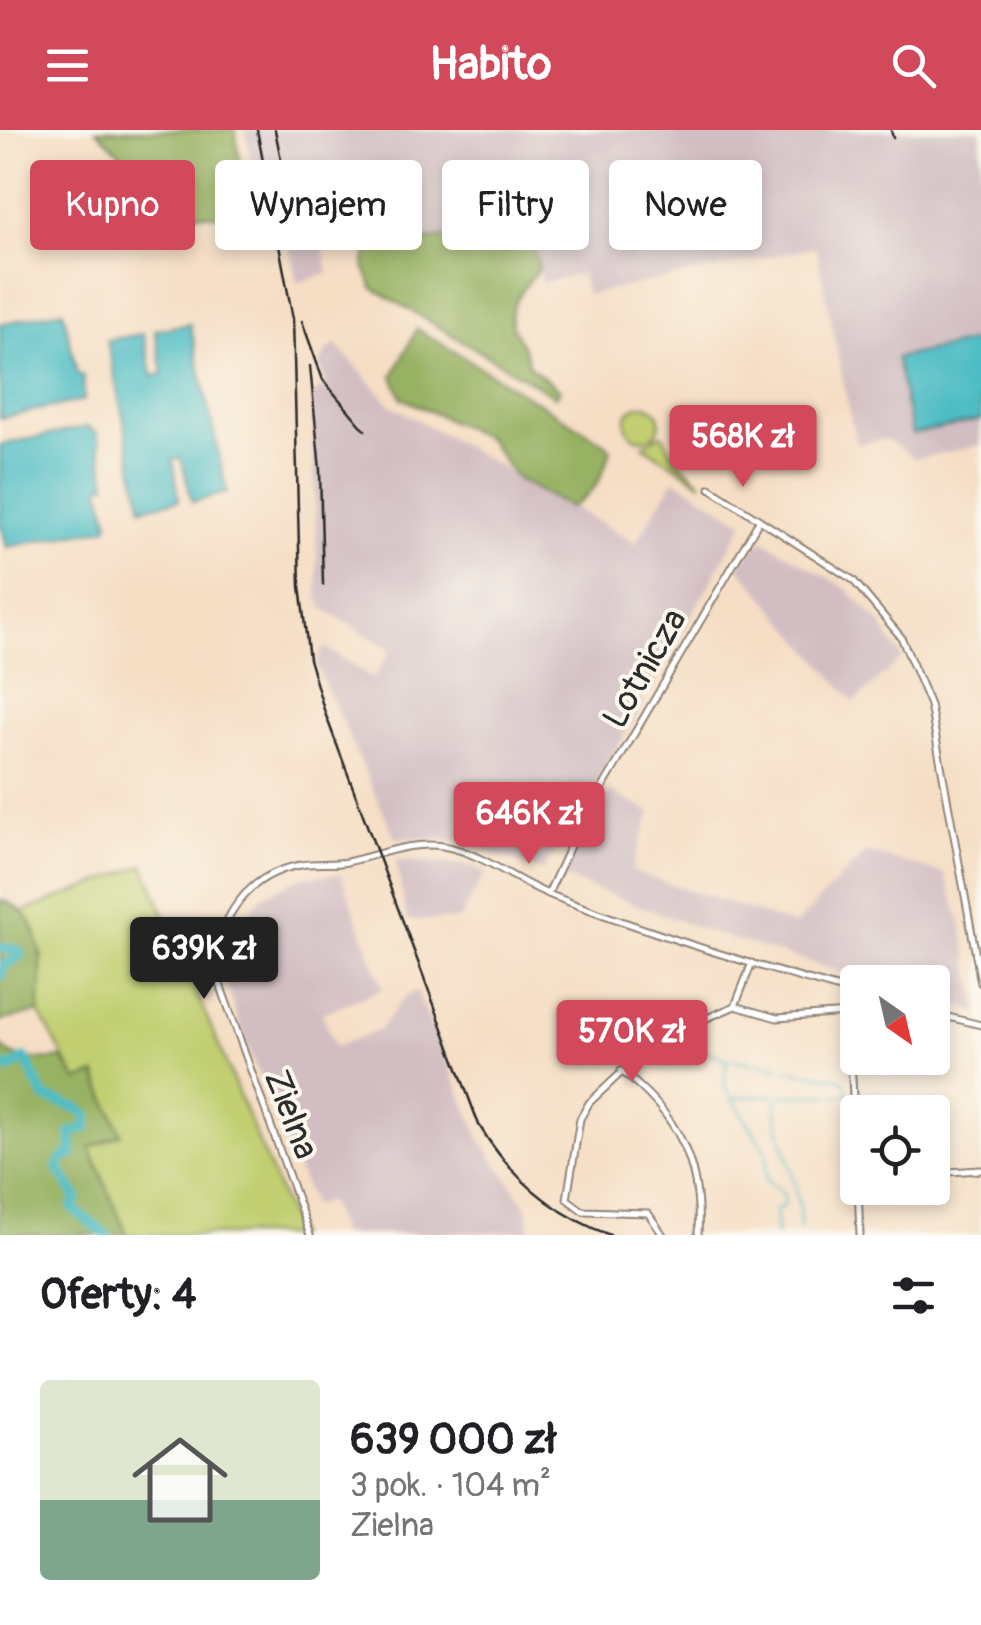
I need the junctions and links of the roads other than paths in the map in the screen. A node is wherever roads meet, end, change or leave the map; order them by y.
1 (710, 488) dead end
2 (759, 520) junction
3 (548, 894) junction
4 (752, 962) junction
5 (981, 983) edge
6 (840, 989) edge
7 (735, 1006) junction
8 (840, 1014) edge
9 (950, 1017) edge
10 (981, 1025) edge
11 (621, 1071) junction
12 (981, 1170) edge
13 (950, 1172) edge
14 (859, 1205) edge
15 (310, 1235) edge
16 (663, 1235) edge
17 (698, 1235) edge
18 (860, 1235) edge

1 - 2 street
2 - 3 street, Lotnicza
2 - 5 street
3 - 4 street
3 - 15 street, Zielna
4 - 6 street
4 - 7 street
7 - 8 street
7 - 11 street
9 - 10 street
11 - 16 street
11 - 17 street
12 - 13 street
14 - 18 street

